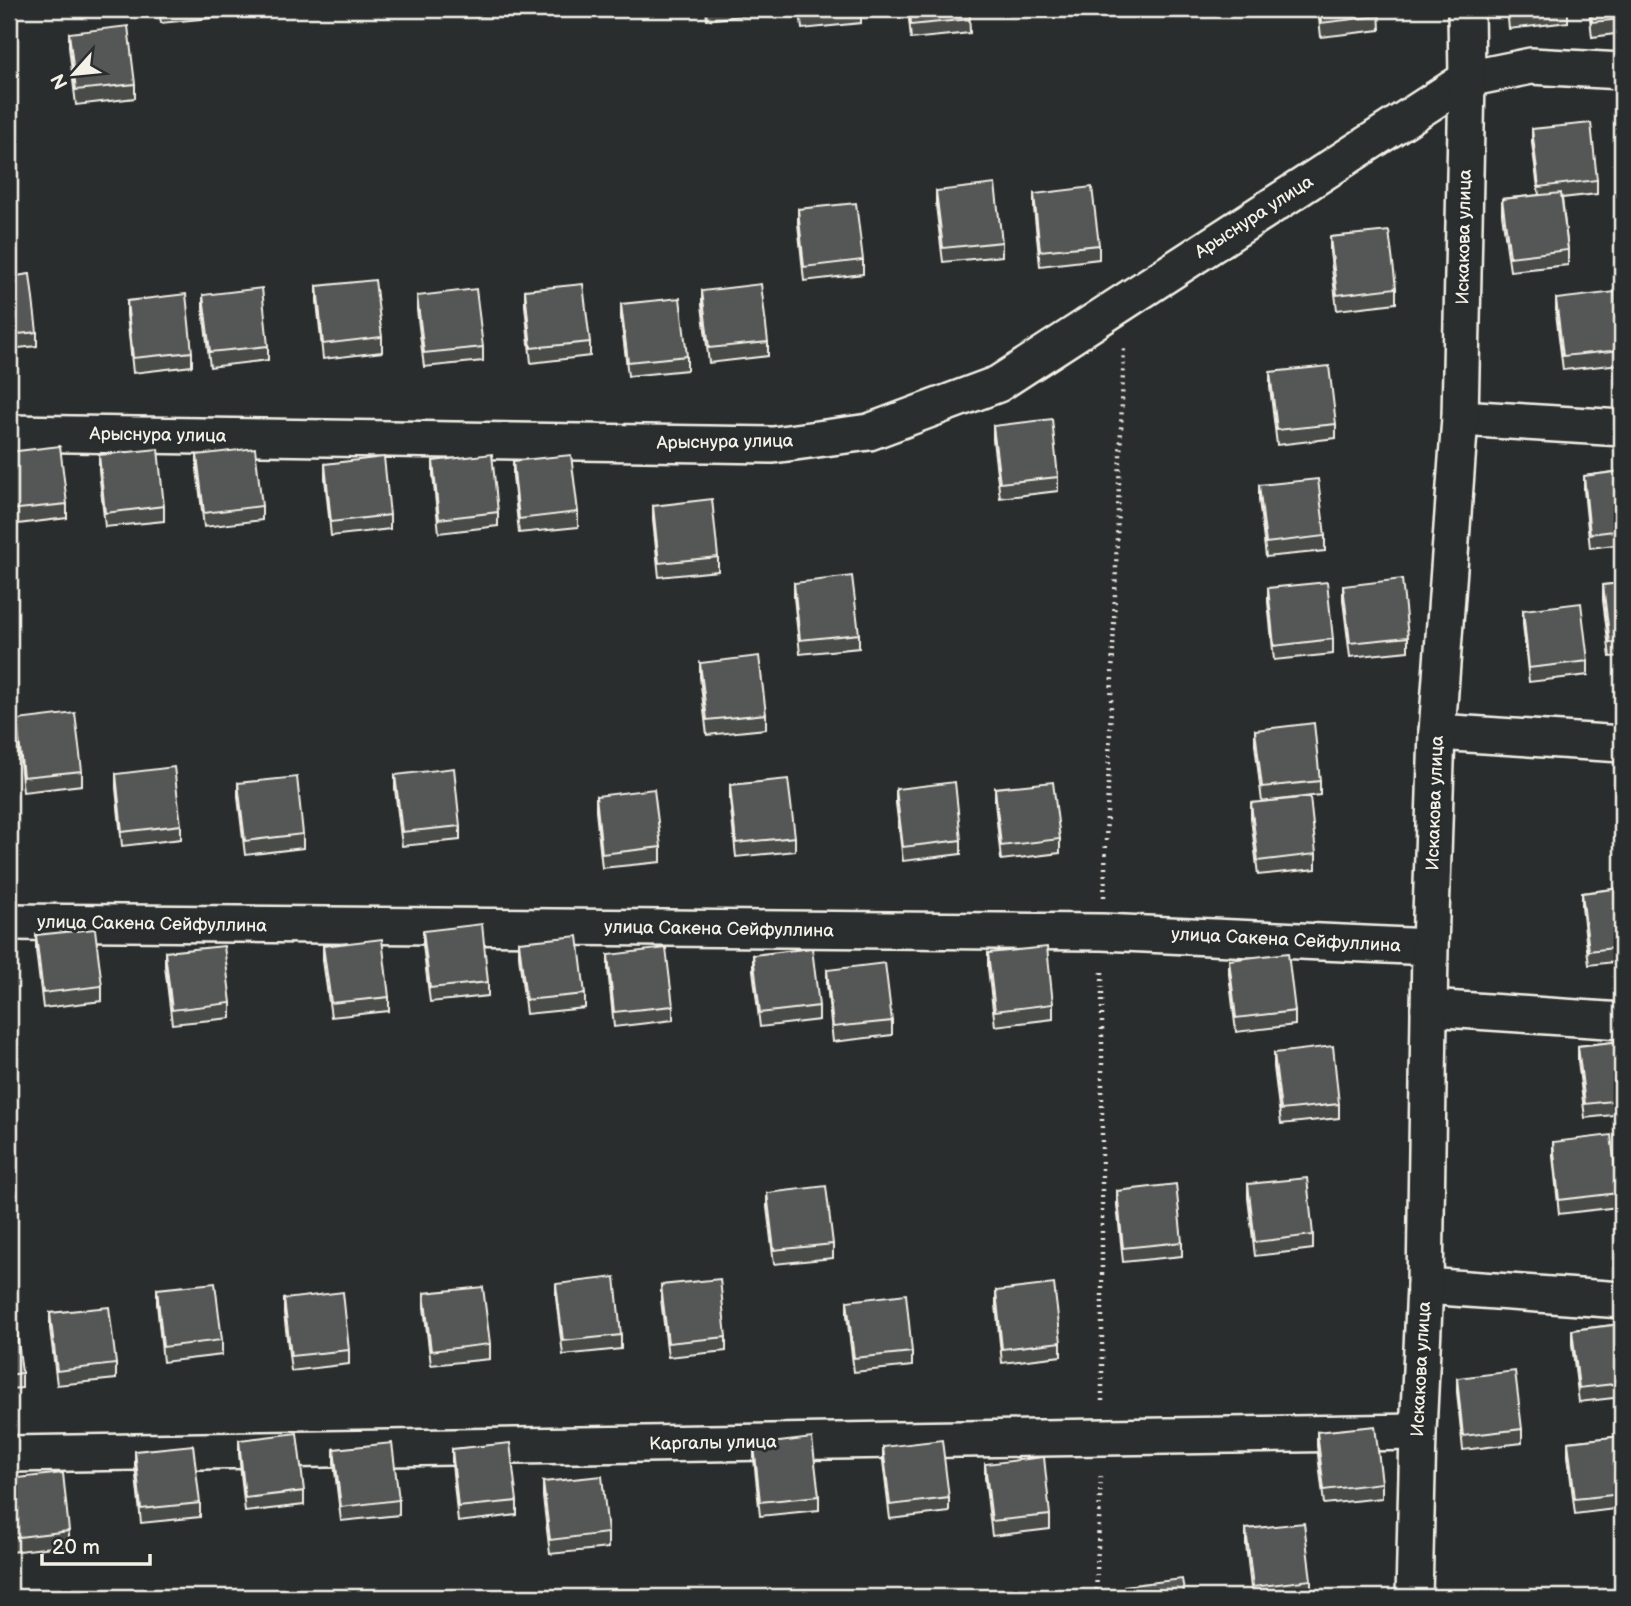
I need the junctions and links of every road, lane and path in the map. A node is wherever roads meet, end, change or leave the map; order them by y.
1 (1466, 9) edge
2 (1622, 71) edge
3 (1467, 79) junction
4 (1460, 418) junction
5 (1622, 428) edge
6 (9, 432) edge
7 (1437, 732) junction
8 (1622, 744) edge
9 (9, 922) edge
10 (1430, 947) junction
11 (1429, 1008) junction
12 (1622, 1021) edge
13 (1425, 1286) junction
14 (1622, 1300) edge
15 (1418, 1432) junction
16 (9, 1454) edge
17 (1414, 1597) edge

1 - 3 street, Искакова улица
2 - 3 street
3 - 4 street, Искакова улица
3 - 6 street, Арыснура улица
4 - 5 street
4 - 7 street, Искакова улица
7 - 8 street
7 - 10 street, Искакова улица
9 - 10 street, улица Сакена Сейфуллина
10 - 11 street, Искакова улица
11 - 12 street
11 - 13 street, Искакова улица
13 - 14 street
13 - 15 street, Искакова улица
15 - 16 street, Каргалы улица
15 - 17 street, Искакова улица

